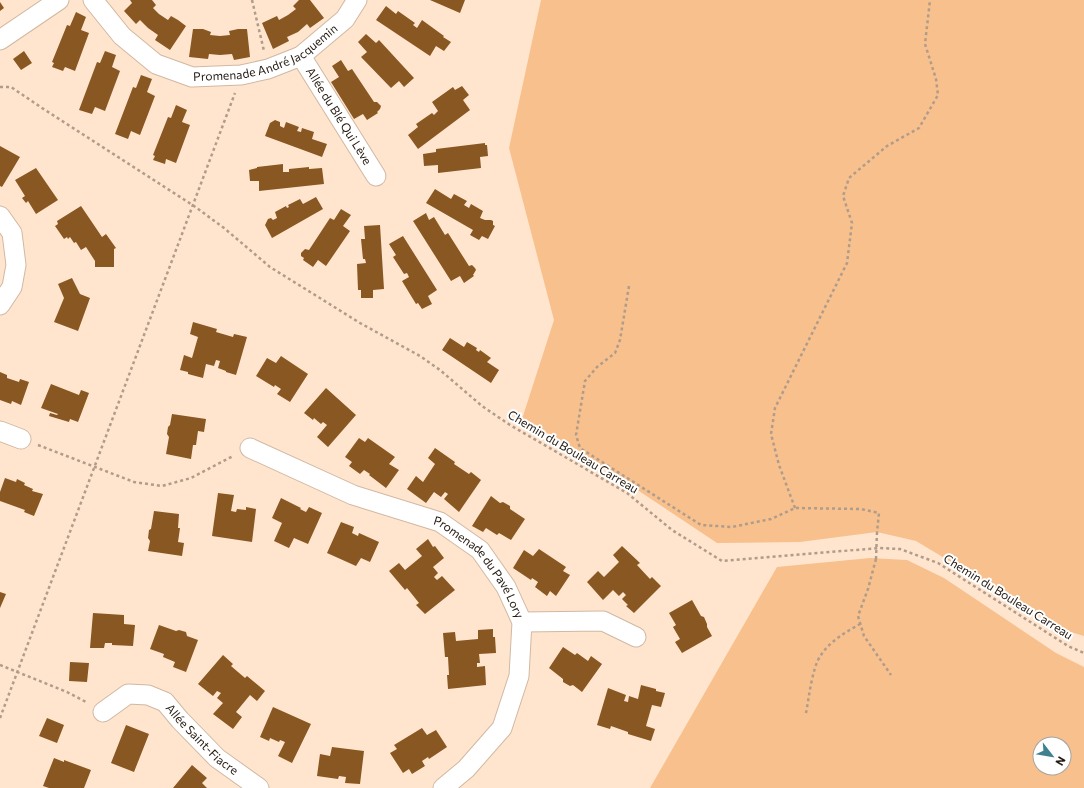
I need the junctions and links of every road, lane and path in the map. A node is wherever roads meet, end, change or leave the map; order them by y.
1 (59, 0) edge
2 (93, 0) edge
3 (252, 0) edge
4 (357, 0) edge
5 (930, 0) edge
6 (0, 40) edge
7 (301, 56) junction
8 (268, 69) junction
9 (241, 76) junction
10 (0, 87) edge
11 (376, 176) dead end
12 (194, 206) junction
13 (0, 216) edge
14 (629, 286) dead end
15 (0, 305) edge
16 (0, 431) edge
17 (21, 439) joint
18 (250, 448) joint
19 (95, 467) junction
20 (795, 508) junction
21 (522, 622) junction
22 (860, 624) junction
23 (636, 637) dead end
24 (1084, 653) edge
25 (0, 665) edge
26 (17, 672) junction
27 (891, 675) dead end
28 (102, 712) joint
29 (806, 713) dead end
30 (0, 718) edge
31 (259, 788) edge
32 (443, 788) edge

1 - 6 street
2 - 9 street, Promenade André Jacquemin
3 - 8 path
4 - 7 street, Promenade André Jacquemin
5 - 20 path
7 - 8 street, Promenade André Jacquemin
7 - 11 street, Allée du Blé Qui Lève
8 - 9 street, Promenade André Jacquemin
9 - 12 path
10 - 12 path, Chemin du Bouleau Carreau
12 - 19 path
12 - 24 path, Chemin du Bouleau Carreau
13 - 15 street
14 - 20 path
16 - 17 street
17 - 19 path
18 - 19 path
18 - 21 street, Promenade du Pavé Lory
19 - 26 path
20 - 22 path, bridge
21 - 23 street
21 - 32 street, Promenade du Pavé Lory
22 - 27 path
22 - 29 path
25 - 26 path
26 - 28 path
26 - 30 path
28 - 31 street, Allée Saint-Fiacre

